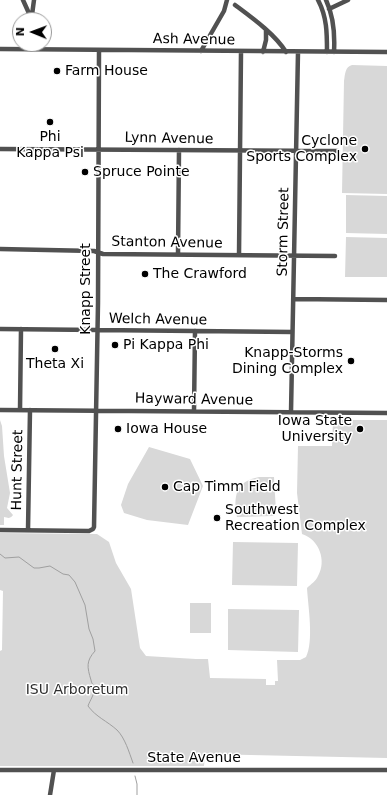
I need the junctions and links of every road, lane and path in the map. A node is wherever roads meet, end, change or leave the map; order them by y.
1 (23, 0) edge
2 (34, 0) edge
3 (227, 0) edge
4 (318, 0) edge
5 (326, 0) edge
6 (348, 0) edge
7 (234, 2) edge
8 (330, 8) junction
9 (224, 9) junction
10 (324, 11) junction
11 (29, 12) edge
12 (33, 12) edge
13 (266, 31) junction
14 (12, 48) edge
15 (52, 48) edge
16 (0, 49) edge
17 (99, 50) junction
18 (201, 51) junction
19 (240, 52) junction
20 (263, 52) junction
21 (286, 52) junction
22 (298, 52) junction
23 (327, 52) junction
24 (334, 52) junction
25 (387, 52) edge
26 (0, 149) edge
27 (99, 149) junction
28 (179, 150) junction
29 (240, 151) junction
30 (296, 151) junction
31 (338, 151) dead end
32 (0, 250) edge
33 (98, 251) junction
34 (178, 254) junction
35 (239, 255) junction
36 (294, 255) junction
37 (335, 256) dead end
38 (294, 299) junction
39 (387, 300) edge
40 (21, 329) junction
41 (0, 330) edge
42 (98, 330) junction
43 (195, 331) junction
44 (292, 332) junction
45 (0, 410) edge
46 (20, 410) junction
47 (30, 410) junction
48 (96, 410) junction
49 (194, 412) junction
50 (291, 412) junction
51 (387, 413) edge
52 (0, 530) edge
53 (28, 530) junction
54 (0, 770) edge
55 (54, 770) junction
56 (387, 770) edge
57 (50, 795) edge

1 - 11 street
2 - 12 street
3 - 9 street
4 - 10 street
5 - 8 street
6 - 8 street
7 - 9 street
7 - 13 street
8 - 10 street
8 - 24 street
9 - 18 street
10 - 23 street
13 - 20 street
13 - 21 street
14 - 16 street, Ash Avenue
15 - 17 street, Ash Avenue
17 - 18 street, Ash Avenue
17 - 27 street, Knapp Street
18 - 19 street, Ash Avenue
19 - 20 street, Ash Avenue
19 - 29 street
20 - 21 street, Ash Avenue
21 - 22 street, Ash Avenue
22 - 23 street, Ash Avenue
22 - 30 street, Storm Street
23 - 24 street, Ash Avenue
24 - 25 street, Ash Avenue
26 - 27 street, Lynn Avenue
27 - 28 street, Lynn Avenue
27 - 33 street, Knapp Street
28 - 29 street, Lynn Avenue
28 - 34 street
29 - 30 street, Lynn Avenue
29 - 35 street
30 - 31 street, Lynn Avenue
30 - 36 street, Storm Street
32 - 33 street, Stanton Avenue
33 - 34 street, Stanton Avenue
33 - 42 street, Knapp Street
34 - 35 street, Stanton Avenue
35 - 36 street, Stanton Avenue
36 - 37 street, Stanton Avenue
36 - 38 street, Storm Street
38 - 39 street
38 - 44 street, Storm Street
40 - 41 street, Welch Avenue
40 - 42 street, Welch Avenue
40 - 46 street, Hunt Street
42 - 43 street, Welch Avenue
42 - 48 street, Knapp Street
43 - 44 street, Welch Avenue
43 - 49 street
44 - 50 street, Storm Street
45 - 46 street, Hayward Avenue
46 - 47 street, Hayward Avenue
47 - 48 street, Hayward Avenue
47 - 53 street, Hunt Street
48 - 49 street, Hayward Avenue
48 - 53 street, Knapp Street
49 - 50 street, Hayward Avenue
50 - 51 street, Hayward Avenue
52 - 53 street
54 - 55 street, State Avenue
55 - 56 street, State Avenue
55 - 57 street

